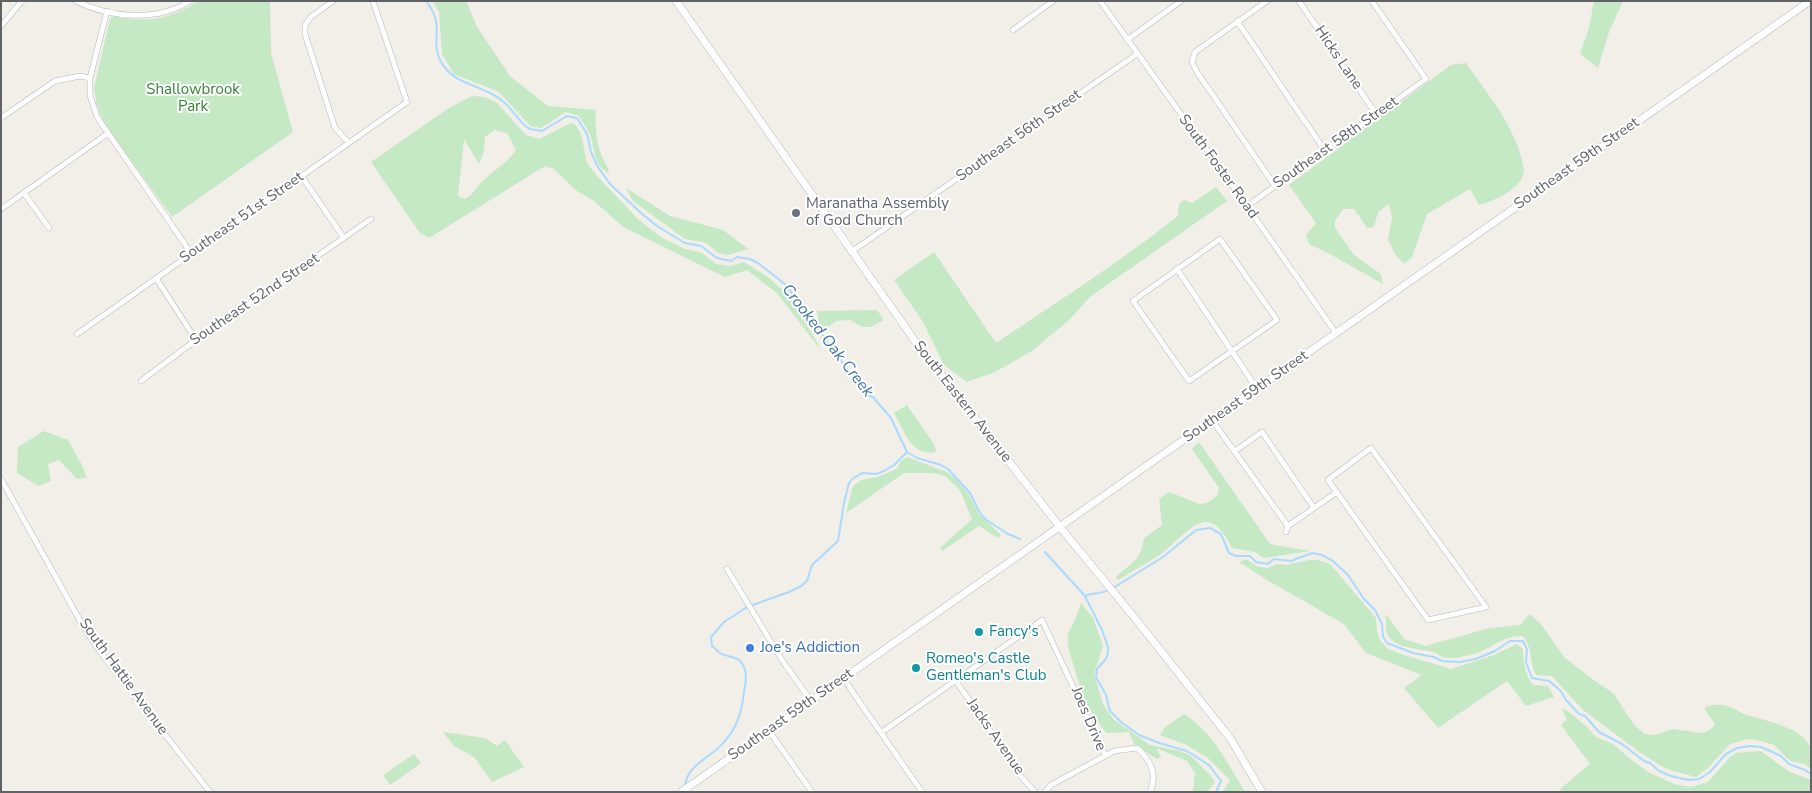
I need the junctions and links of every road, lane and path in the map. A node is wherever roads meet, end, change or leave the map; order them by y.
1 (22, 1) edge
2 (76, 1) edge
3 (190, 1) edge
4 (333, 1) edge
5 (373, 1) edge
6 (676, 1) edge
7 (1053, 1) edge
8 (1100, 1) edge
9 (1182, 1) edge
10 (1267, 1) edge
11 (1299, 1) edge
12 (1372, 1) edge
13 (1810, 1) edge
14 (107, 11) junction
15 (1237, 21) junction
16 (1, 26) edge
17 (1013, 30) dead end
18 (1127, 40) junction
19 (1137, 54) junction
20 (90, 78) junction
21 (1376, 114) junction
22 (1, 118) edge
23 (107, 134) junction
24 (349, 143) junction
25 (1325, 151) junction
26 (302, 176) junction
27 (1275, 186) junction
28 (24, 193) junction
29 (1247, 206) junction
30 (1, 209) edge
31 (371, 219) dead end
32 (49, 228) dead end
33 (344, 238) junction
34 (852, 252) junction
35 (191, 253) junction
36 (1177, 269) junction
37 (156, 278) junction
38 (77, 334) dead end
39 (1336, 334) junction
40 (196, 340) junction
41 (1231, 352) junction
42 (141, 381) dead end
43 (1257, 389) junction
44 (1212, 420) junction
45 (1235, 451) junction
46 (1, 479) edge
47 (1337, 492) junction
48 (1314, 508) junction
49 (1288, 526) junction
50 (1060, 527) junction
51 (1286, 532) dead end
52 (727, 569) dead end
53 (843, 678) junction
54 (956, 681) junction
55 (811, 701) junction
56 (769, 731) junction
57 (882, 732) junction
58 (1105, 755) junction
59 (210, 792) edge
60 (681, 792) edge
61 (812, 792) edge
62 (922, 792) edge
63 (1035, 792) edge
64 (1045, 792) edge
65 (1150, 792) edge
66 (1262, 792) edge

1 - 16 street
2 - 14 street
3 - 14 street
4 - 24 street
5 - 24 street, Southeast 51st Street
6 - 34 main road, South Eastern Avenue
7 - 17 street
8 - 18 street, South Foster Road
9 - 18 street
10 - 15 street
11 - 21 street, Hicks Lane
12 - 21 street, Southeast 58th Street
13 - 39 main road, Southeast 59th Street
14 - 20 street
15 - 25 street
15 - 27 street
18 - 19 street, South Foster Road
19 - 29 street, South Foster Road
19 - 34 street, Southeast 56th Street
20 - 22 street
20 - 23 street
21 - 25 street, Southeast 58th Street
23 - 28 street
23 - 35 street
24 - 26 street, Southeast 51st Street
25 - 27 street, Southeast 58th Street
26 - 33 street
26 - 35 street, Southeast 51st Street
27 - 29 street, Southeast 58th Street
28 - 30 street
28 - 32 street
29 - 39 street, South Foster Road
31 - 33 street, Southeast 52nd Street
33 - 40 street, Southeast 52nd Street
34 - 50 main road, South Eastern Avenue
35 - 37 street, Southeast 51st Street
36 - 41 street
36 - 41 street
36 - 41 street
37 - 38 street, Southeast 51st Street
37 - 40 street
39 - 43 main road, Southeast 59th Street
40 - 42 street, Southeast 52nd Street
41 - 43 street
43 - 44 main road, Southeast 59th Street
44 - 45 street
44 - 50 main road, Southeast 59th Street
45 - 48 street
45 - 49 street
46 - 59 street, South Hattie Avenue
47 - 47 street
47 - 48 street
48 - 49 street
49 - 51 street
50 - 53 main road, Southeast 59th Street
50 - 66 main road, South Eastern Avenue
52 - 55 street
53 - 55 main road, Southeast 59th Street
53 - 57 street
54 - 57 street
54 - 58 street, Joes Drive
54 - 63 street, Jacks Avenue
55 - 56 main road, Southeast 59th Street
56 - 60 main road, Southeast 59th Street
56 - 61 street
57 - 62 street
58 - 64 street, Joes Drive
58 - 65 street

